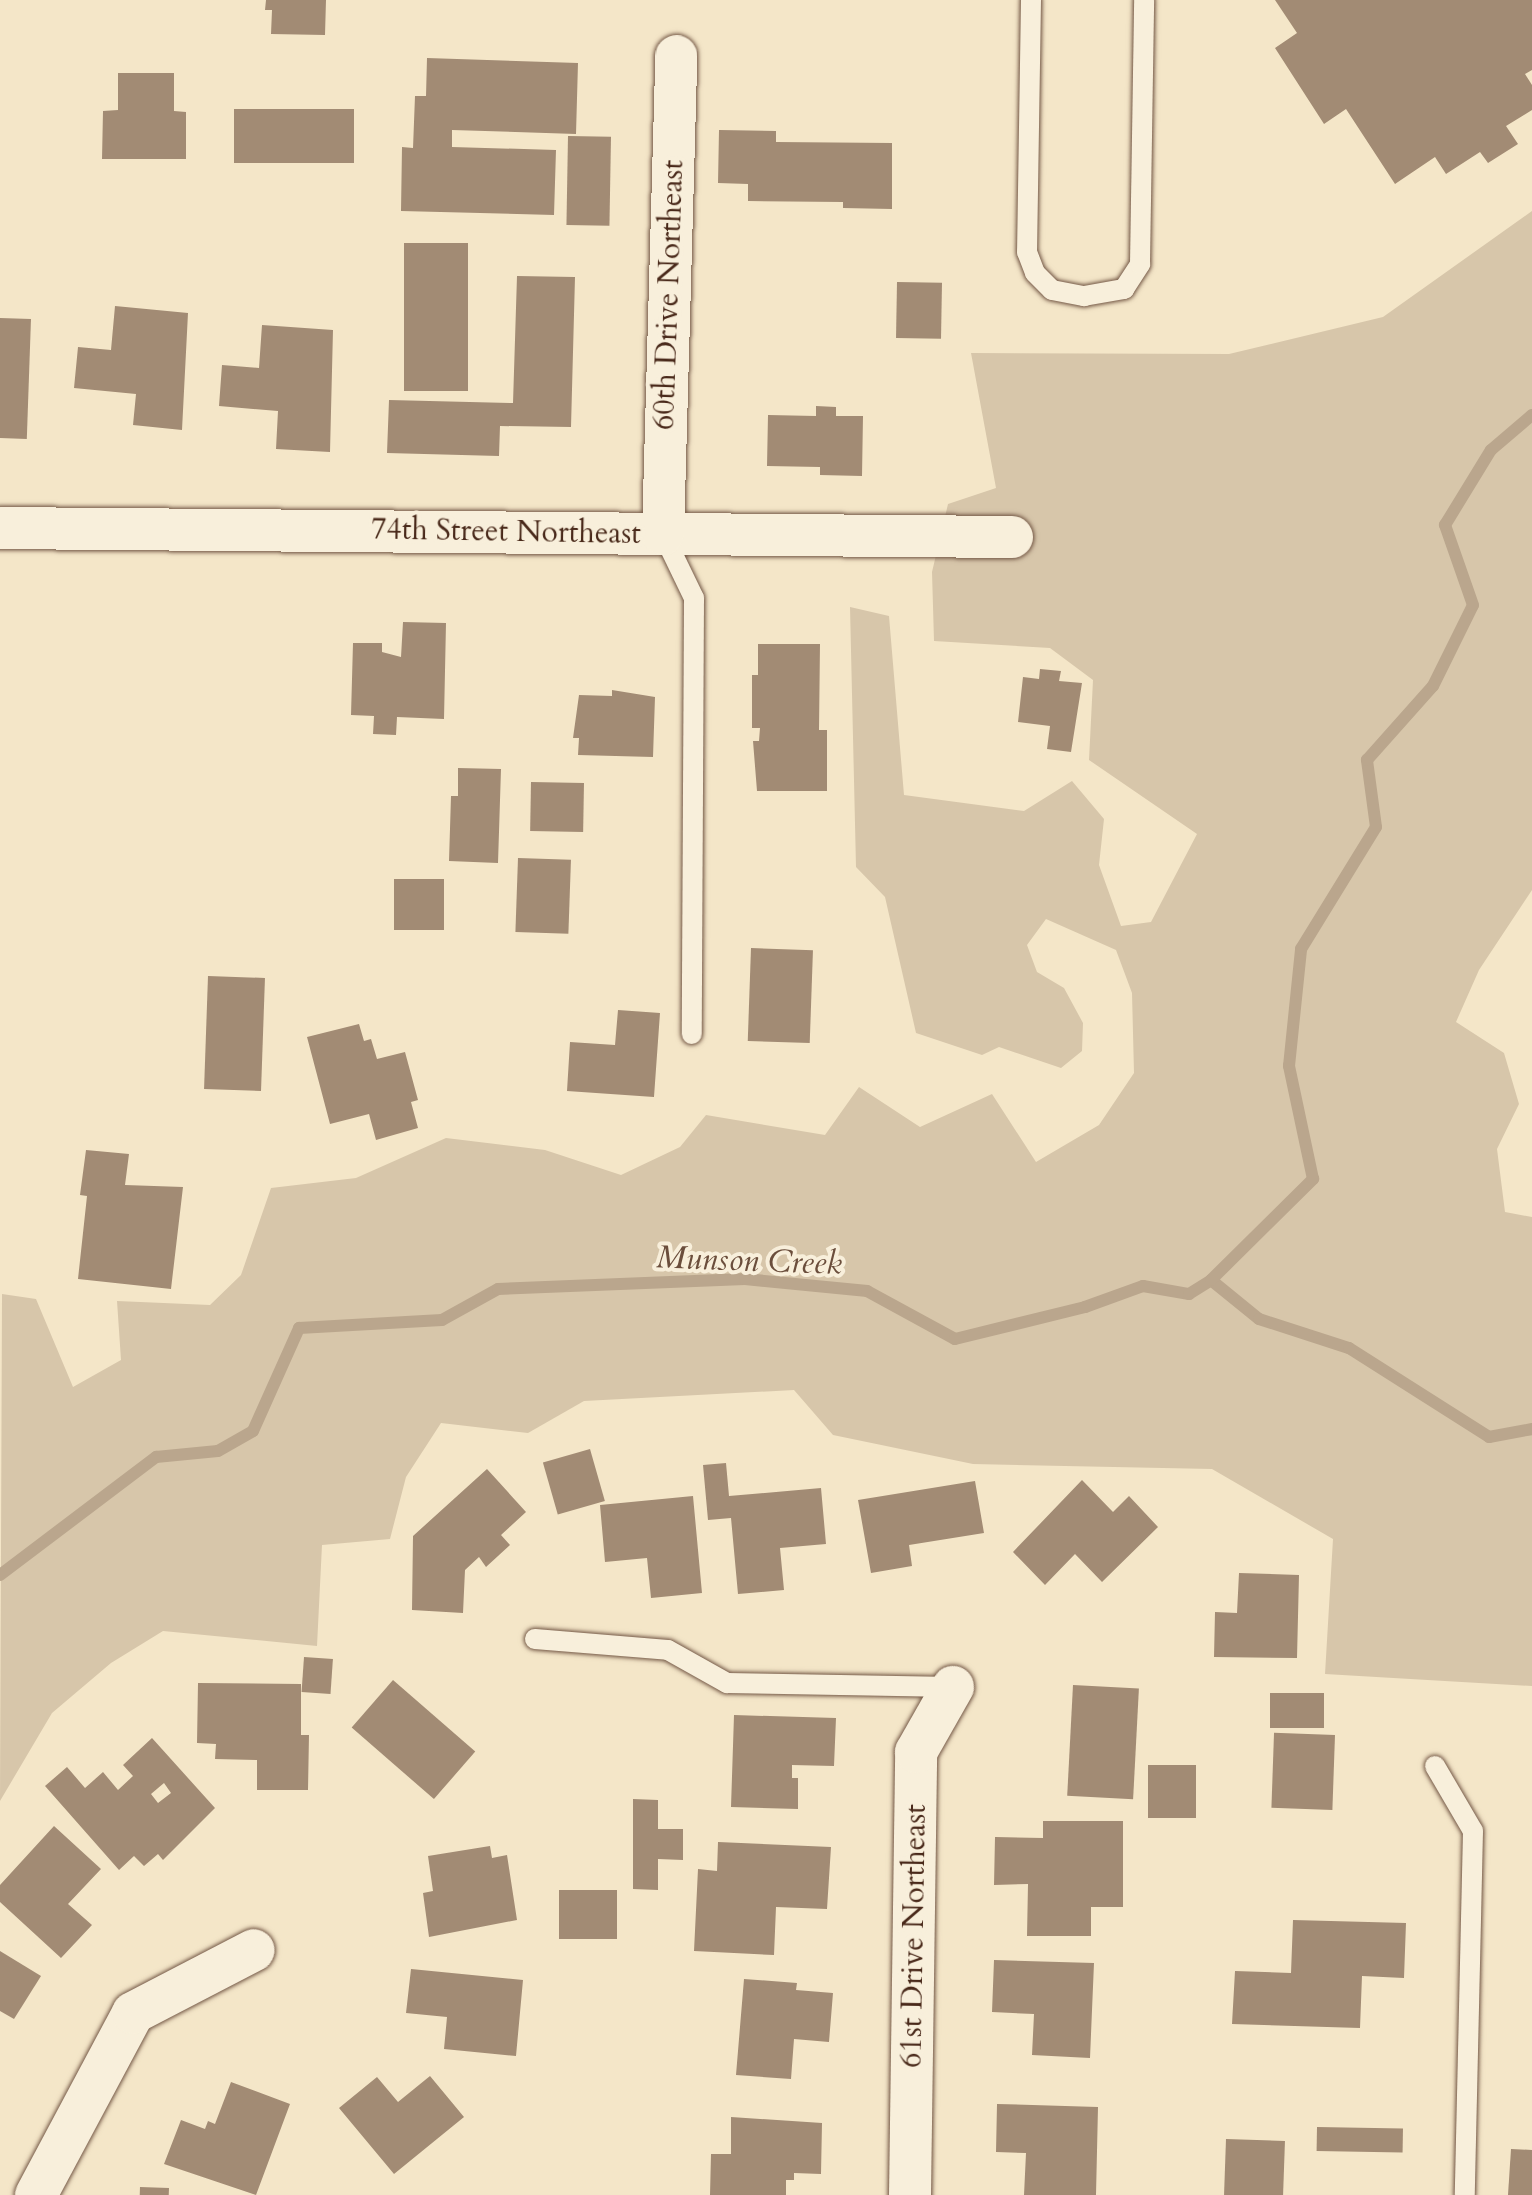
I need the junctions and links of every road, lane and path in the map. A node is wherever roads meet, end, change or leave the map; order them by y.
1 (1031, 0) edge
2 (1144, 0) edge
3 (676, 56) dead end
4 (0, 528) edge
5 (663, 534) junction
6 (1012, 537) dead end
7 (692, 1034) dead end
8 (535, 1639) dead end
9 (953, 1687) joint
10 (1435, 1766) dead end
11 (254, 1950) dead end
12 (36, 2195) edge
13 (910, 2195) edge
14 (1465, 2195) edge

1 - 2 lane
3 - 5 street, 60th Drive Northeast
4 - 5 street, 74th Street Northeast
5 - 6 street, 74th Street Northeast
5 - 7 lane
8 - 9 lane
9 - 13 street, 61st Drive Northeast
10 - 14 lane
11 - 12 street

